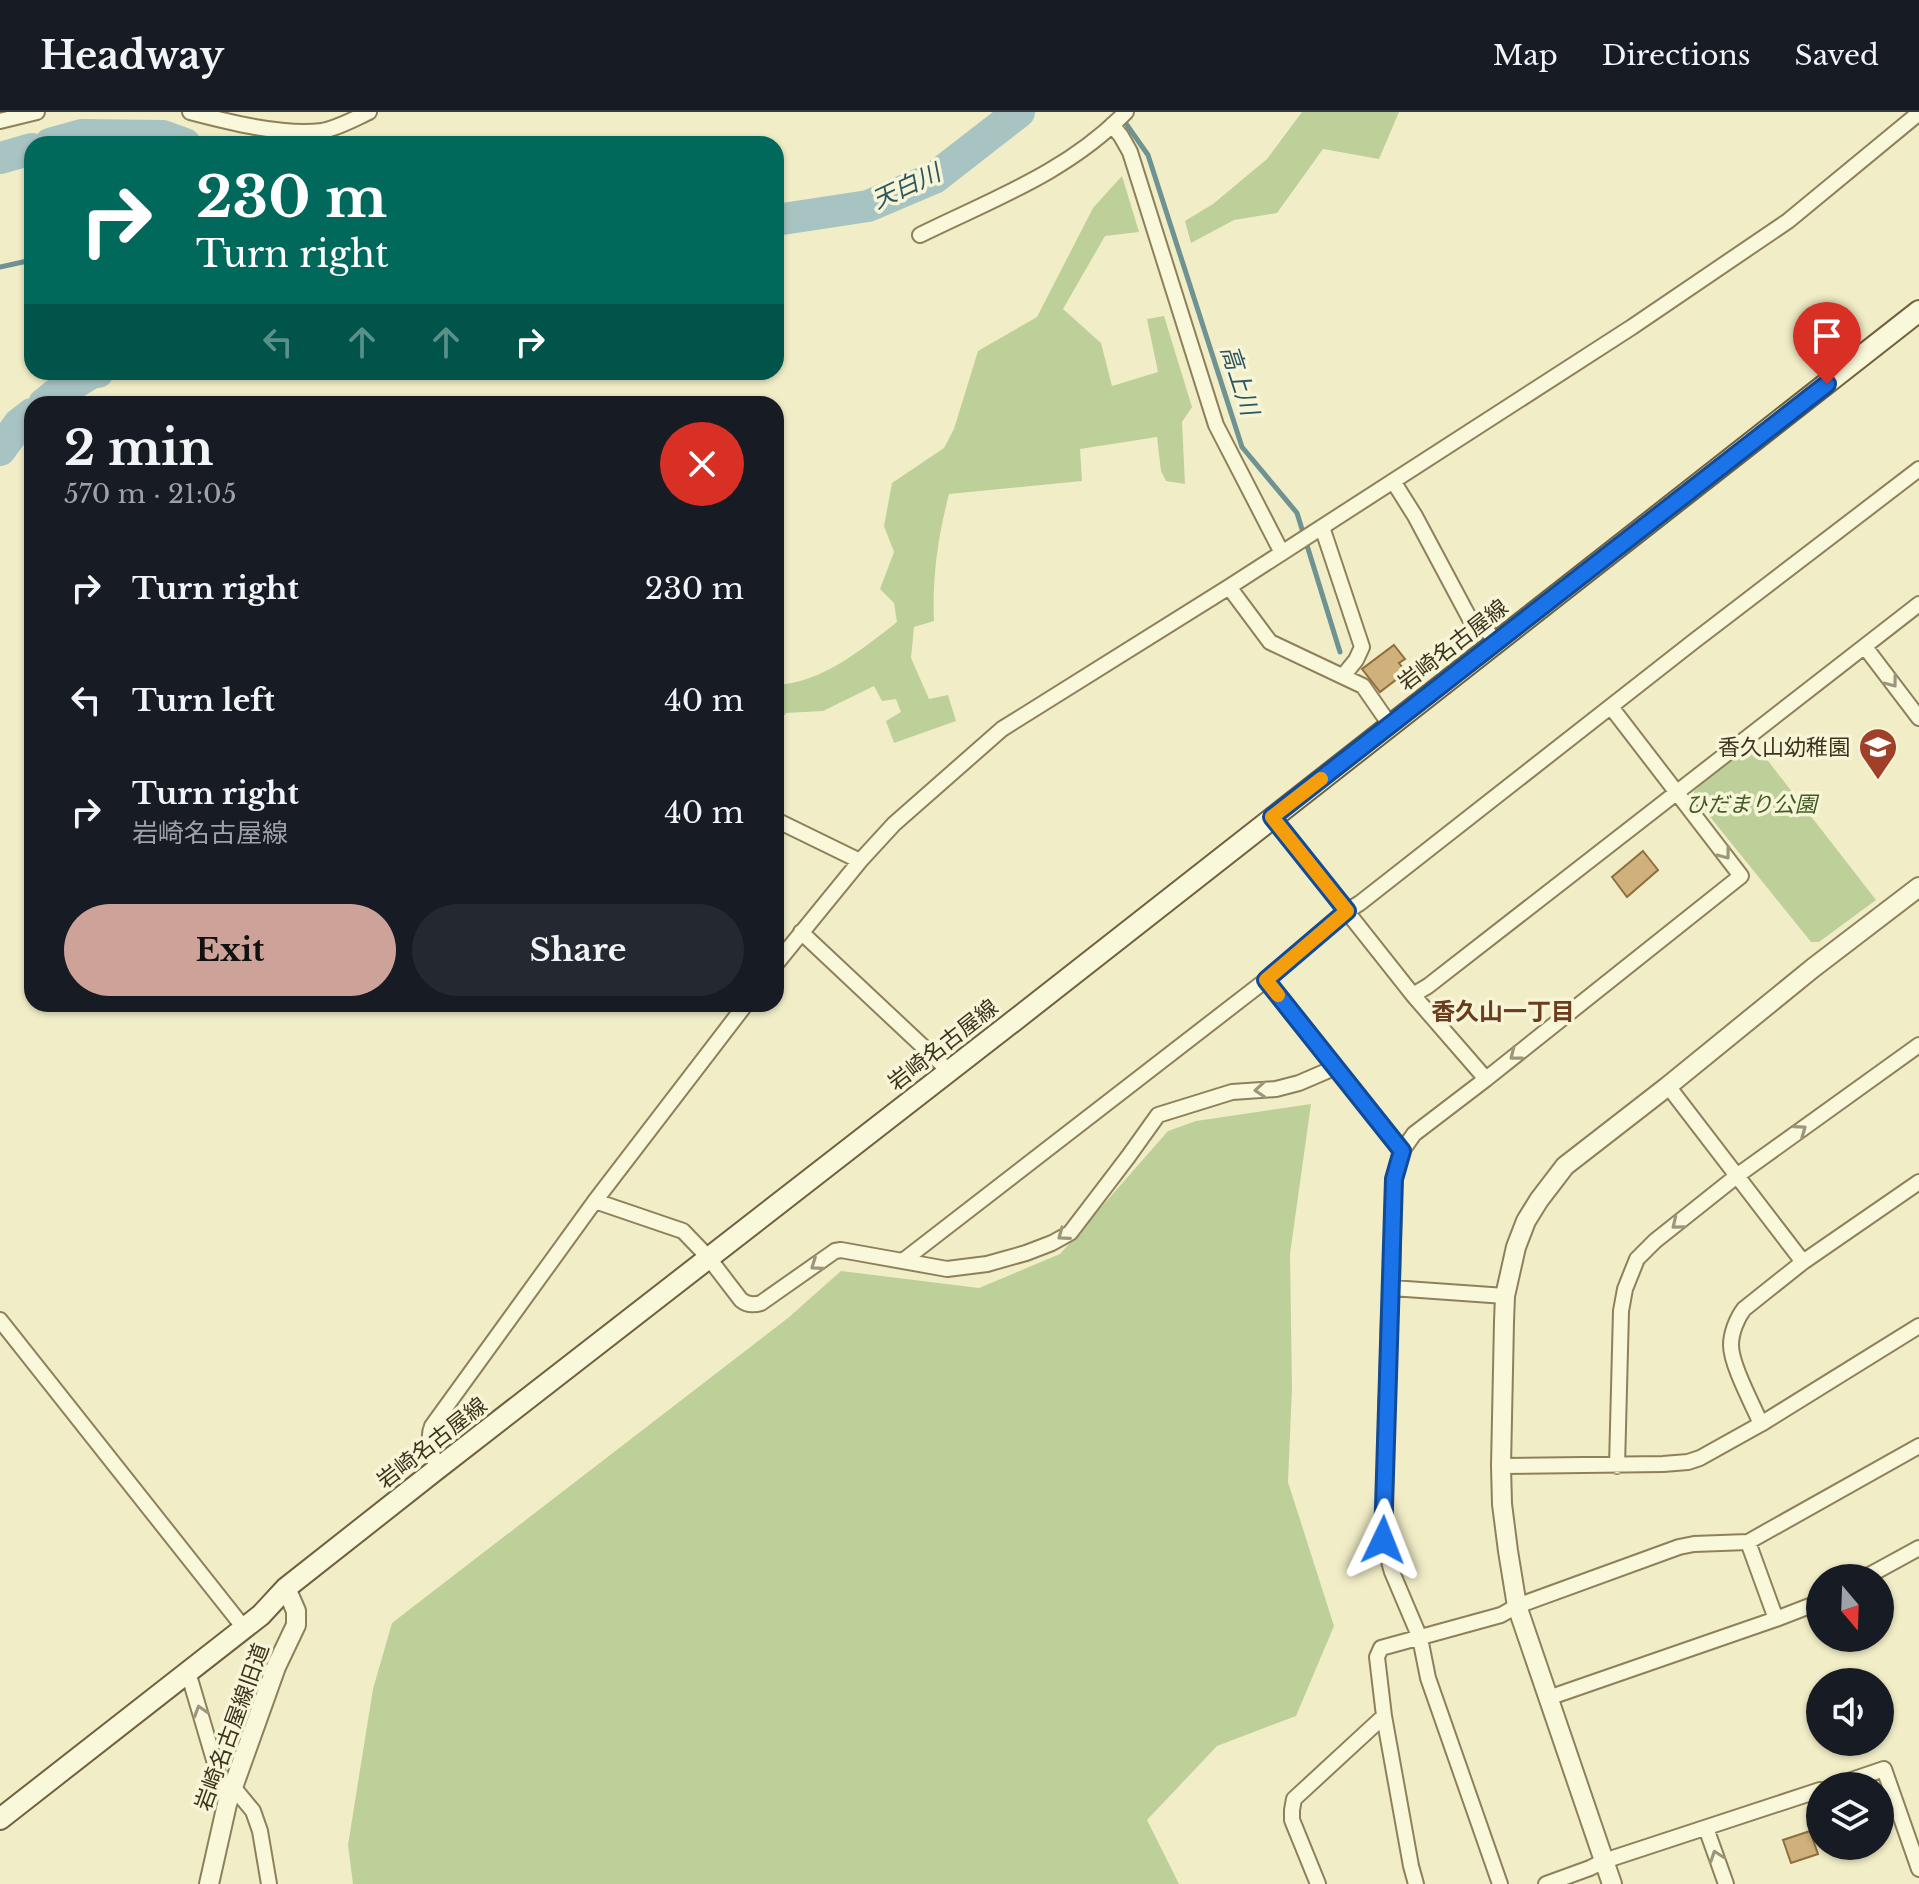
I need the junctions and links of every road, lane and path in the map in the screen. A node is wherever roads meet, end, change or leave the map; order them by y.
1 (37, 112) edge
2 (190, 112) edge
3 (369, 112) edge
4 (1919, 113) edge
5 (1118, 120) edge
6 (0, 121) edge
7 (920, 235) dead end
8 (1919, 311) edge
9 (1918, 471) edge
10 (1393, 481) junction
11 (1310, 534) junction
12 (1282, 553) junction
13 (1229, 587) junction
14 (1919, 604) edge
15 (1496, 642) junction
16 (1865, 647) junction
17 (1343, 676) junction
18 (1611, 707) junction
19 (1919, 718) edge
20 (1390, 725) junction
21 (1677, 792) junction
22 (1272, 817) junction
23 (784, 824) edge
24 (860, 861) junction
25 (1919, 887) edge
26 (1347, 911) junction
27 (801, 932) junction
28 (784, 954) edge
29 (1266, 980) junction
30 (1413, 995) junction
31 (740, 1012) edge
32 (1919, 1045) edge
33 (1334, 1068) junction
34 (949, 1071) junction
35 (1486, 1079) junction
36 (1668, 1086) junction
37 (1402, 1151) junction
38 (1738, 1175) junction
39 (1919, 1182) edge
40 (595, 1201) junction
41 (708, 1257) junction
42 (904, 1260) junction
43 (1803, 1262) junction
44 (1392, 1288) junction
45 (1505, 1296) junction
46 (0, 1320) edge
47 (1919, 1326) edge
48 (1761, 1424) junction
49 (1919, 1446) edge
50 (1501, 1466) junction
51 (1617, 1466) junction
52 (437, 1469) junction
53 (1748, 1542) junction
54 (1919, 1548) edge
55 (1890, 1564) edge
56 (286, 1588) junction
57 (1517, 1606) junction
58 (1806, 1607) edge
59 (1776, 1619) junction
60 (244, 1628) junction
61 (1420, 1638) junction
62 (188, 1672) junction
63 (1548, 1698) junction
64 (1384, 1716) junction
65 (1806, 1795) edge
66 (231, 1796) junction
67 (1894, 1798) edge
68 (0, 1819) edge
69 (1706, 1828) junction
70 (1604, 1861) junction
71 (1919, 1869) edge
72 (209, 1884) edge
73 (269, 1884) edge
74 (1318, 1884) edge
75 (1416, 1884) edge
76 (1500, 1884) edge
77 (1546, 1884) edge
78 (1612, 1884) edge
79 (1726, 1884) edge

1 - 6 street
2 - 3 street
4 - 10 street
5 - 7 street
5 - 12 street
8 - 15 main road, 岩崎名古屋線
9 - 18 street
10 - 11 street
10 - 15 street
11 - 12 street
11 - 17 street
12 - 13 street
13 - 17 street
13 - 24 street
14 - 16 street
15 - 20 main road, 岩崎名古屋線
16 -> 19 street
16 - 21 street
17 - 20 street
18 - 21 street
18 - 26 street
20 - 22 main road, 岩崎名古屋線
21 - 30 street
21 -> 35 street
22 - 26 street
22 - 34 main road, 岩崎名古屋線
23 - 24 street
24 - 27 street
25 - 36 street
26 - 29 street
26 - 30 street
27 - 28 street
27 - 34 street
29 - 33 street
29 - 42 street
30 - 35 street
31 - 40 street
38 -> 32 street
33 - 37 street
33 -> 42 street
34 - 41 main road, 岩崎名古屋線
35 - 37 street
36 - 38 street
36 - 45 street
37 - 44 street
38 - 43 street
38 -> 51 street
39 - 43 street
40 - 41 street
40 - 52 street
42 -> 41 street
41 - 52 main road, 岩崎名古屋線
43 - 48 street
44 - 45 street
44 - 61 street
45 - 50 street
46 - 60 street
47 - 48 street
48 - 51 street
49 - 53 street
50 - 51 street
50 - 57 street
52 - 56 main road, 岩崎名古屋線
53 - 57 street
53 - 59 street
54 - 55 street
56 - 60 main road, 岩崎名古屋線
56 - 66 street, 岩崎名古屋線旧道
57 - 61 street
57 - 63 street
58 - 59 street
59 - 63 street
60 - 62 main road, 岩崎名古屋線
61 - 64 street
61 - 76 street
66 -> 62 street
62 - 68 main road, 岩崎名古屋線
63 - 70 street
64 - 74 street
64 - 75 street
65 - 69 street
66 - 72 street, 岩崎名古屋線旧道
66 - 73 street
67 - 71 street
69 - 70 street
79 -> 69 street
70 - 77 street
70 - 78 street

